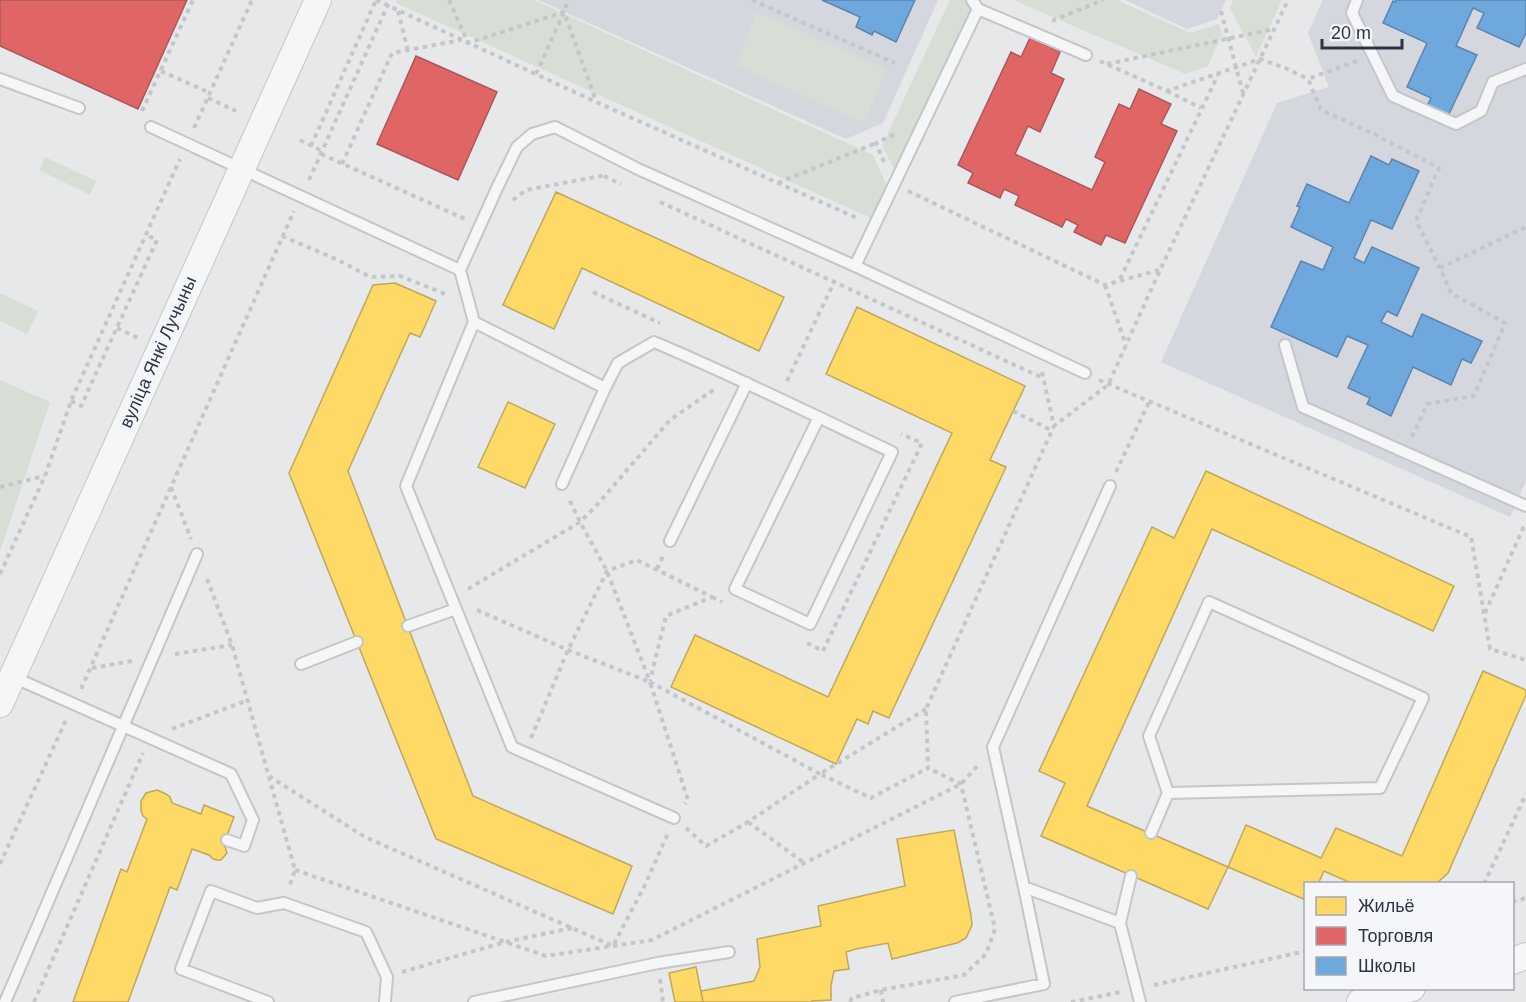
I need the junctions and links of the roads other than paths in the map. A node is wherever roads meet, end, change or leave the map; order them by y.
1 (318, 0) edge
2 (1357, 0) edge
3 (975, 4) edge
4 (1086, 55) road end
5 (1526, 69) edge
6 (0, 79) edge
7 (79, 108) dead end
8 (151, 127) dead end
9 (241, 169) junction
10 (855, 266) junction
11 (460, 270) junction
12 (474, 322) junction
13 (1285, 345) dead end
14 (1085, 373) road end
15 (747, 383) junction
16 (605, 388) junction
17 (819, 417) junction
18 (562, 484) road end
19 (1110, 486) road end
20 (1526, 506) edge
21 (670, 542) dead end
22 (197, 554) road end
23 (454, 604) junction
24 (408, 626) dead end
25 (357, 642) dead end
26 (301, 664) dead end
27 (12, 677) junction
28 (0, 704) edge
29 (123, 725) junction
30 (1168, 793) junction
31 (674, 818) road end
32 (1151, 833) dead end
33 (227, 840) dead end
34 (1131, 876) dead end
35 (1024, 887) junction
36 (1120, 923) junction
37 (729, 952) dead end
38 (1405, 990) edge
39 (5, 1002) edge
40 (268, 1002) edge
41 (386, 1002) edge
42 (474, 1002) edge
43 (956, 1002) edge
44 (1140, 1002) edge
45 (1360, 1002) edge

1 - 9 street, вуліца Янкі Лучыны
2 - 5 lane
3 - 4 lane
3 - 10 lane
6 - 7 lane
8 - 9 lane
9 - 11 lane
9 - 27 street, вуліца Янкі Лучыны
10 - 11 lane
10 - 14 lane
11 - 12 lane
12 - 16 lane
12 - 23 lane
13 - 20 lane
15 - 16 lane
15 - 17 lane
15 - 21 lane
16 - 18 lane
17 - 17 lane
19 - 35 lane
22 - 29 lane
23 - 24 lane
23 - 31 lane
25 - 26 lane
27 - 28 street, вуліца Янкі Лучыны
27 - 29 lane
29 - 33 lane
29 - 39 lane
30 - 30 lane
30 - 32 lane
34 - 36 lane
35 - 36 lane
35 - 43 lane
36 - 44 lane
37 - 42 lane
38 - 45 street
40 - 41 lane

